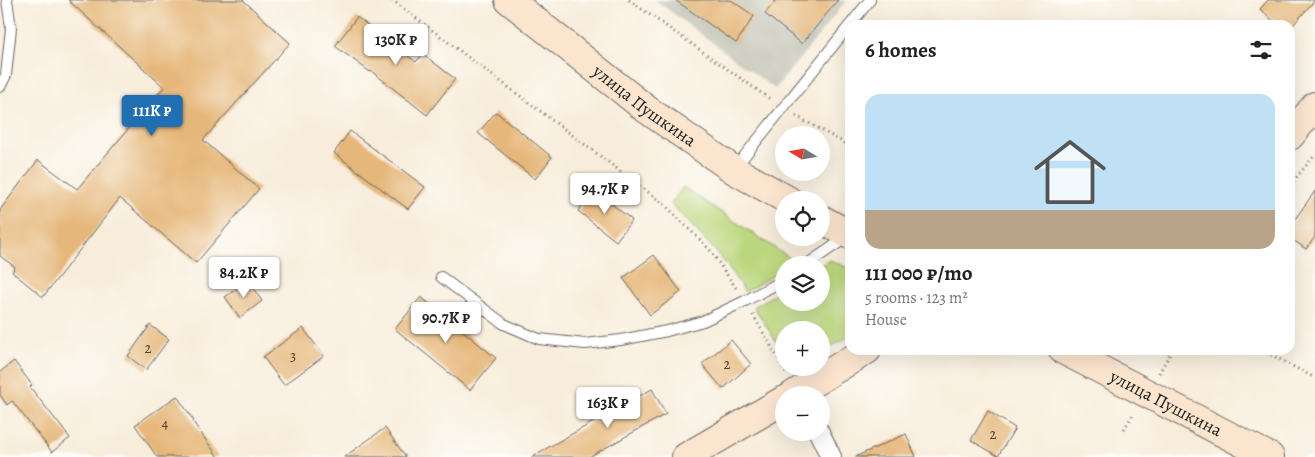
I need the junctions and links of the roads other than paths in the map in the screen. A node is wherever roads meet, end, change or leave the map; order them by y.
1 (7, 0) edge
2 (509, 0) edge
3 (870, 0) edge
4 (854, 20) edge
5 (845, 31) edge
6 (0, 88) edge
7 (1315, 106) edge
8 (1295, 130) edge
9 (734, 170) junction
10 (775, 193) edge
11 (830, 224) edge
12 (845, 232) edge
13 (845, 238) edge
14 (819, 256) edge
15 (441, 277) dead end
16 (775, 285) edge
17 (859, 355) edge
18 (1085, 355) edge
19 (1103, 359) edge
20 (809, 386) edge
21 (775, 406) edge
22 (823, 441) edge
23 (686, 457) edge
24 (831, 457) edge
25 (1270, 457) edge

1 - 6 lane
2 - 9 main road, улица Пушкина
3 - 4 lane
5 - 9 lane
7 - 8 main road
9 - 10 main road, улица Пушкина
11 - 12 main road
13 - 14 lane
15 - 16 lane
17 - 20 main road
18 - 19 main road, улица Пушкина
19 - 25 main road, улица Пушкина
21 - 23 main road
22 - 24 street

